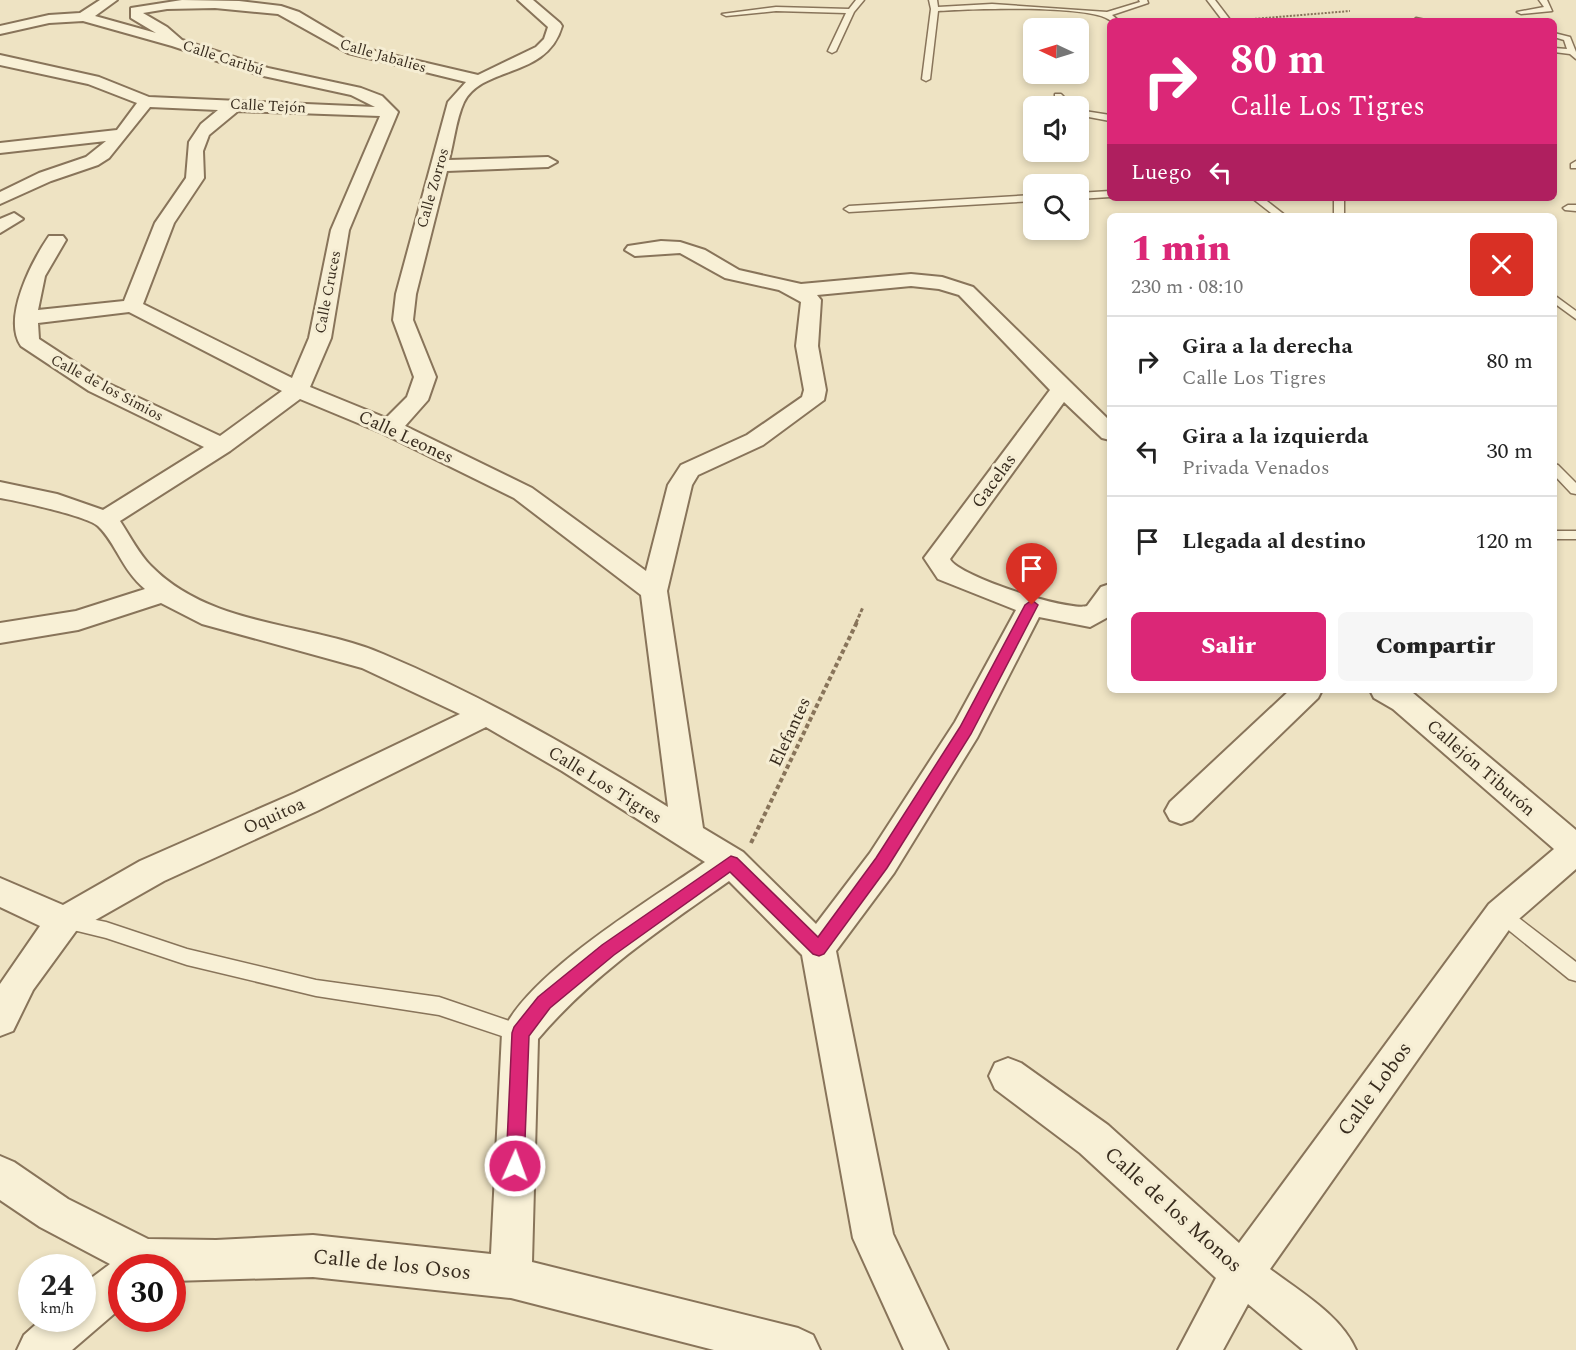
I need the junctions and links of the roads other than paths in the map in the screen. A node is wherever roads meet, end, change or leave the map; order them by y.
1 (110, 0) edge
2 (525, 0) edge
3 (860, 0) edge
4 (1143, 0) edge
5 (1211, 0) edge
6 (1543, 0) edge
7 (934, 4) edge
8 (851, 11) junction
9 (1521, 12) dead end
10 (726, 14) dead end
11 (1107, 14) junction
12 (83, 17) junction
13 (1112, 18) edge
14 (1224, 18) edge
15 (0, 30) edge
16 (1557, 36) edge
17 (177, 43) junction
18 (832, 51) dead end
19 (1557, 51) edge
20 (1574, 55) edge
21 (0, 60) edge
22 (926, 79) dead end
23 (478, 80) junction
24 (146, 102) junction
25 (236, 105) junction
26 (390, 112) junction
27 (1089, 114) edge
28 (1107, 117) edge
29 (122, 134) junction
30 (0, 147) edge
31 (548, 162) dead end
32 (80, 164) junction
33 (440, 166) junction
34 (0, 179) edge
35 (1107, 194) edge
36 (1089, 195) edge
37 (0, 199) edge
38 (1023, 199) edge
39 (1261, 201) edge
40 (849, 209) dead end
41 (1277, 213) edge
42 (56, 240) dead end
43 (635, 250) dead end
44 (802, 290) junction
45 (1557, 300) edge
46 (132, 306) junction
47 (1576, 316) edge
48 (26, 318) junction
49 (1062, 389) junction
50 (298, 390) junction
51 (390, 428) junction
52 (1107, 431) edge
53 (222, 446) junction
54 (1557, 471) edge
55 (0, 490) edge
56 (1576, 490) edge
57 (106, 519) junction
58 (1557, 535) edge
59 (1576, 535) edge
60 (654, 591) junction
61 (165, 592) junction
62 (1107, 599) edge
63 (1032, 605) junction
64 (0, 633) edge
65 (1305, 693) edge
66 (1389, 693) edge
67 (487, 714) junction
68 (1181, 811) dead end
69 (688, 837) junction
70 (1576, 849) edge
71 (731, 862) junction
72 (0, 892) edge
73 (1501, 914) junction
74 (64, 921) junction
75 (819, 948) junction
76 (1576, 973) edge
77 (0, 1019) edge
78 (520, 1033) junction
79 (1008, 1076) dead end
80 (0, 1176) edge
81 (113, 1254) edge
82 (186, 1264) edge
83 (1242, 1273) junction
84 (511, 1277) junction
85 (108, 1291) edge
86 (96, 1301) edge
87 (60, 1332) edge
88 (39, 1350) edge
89 (798, 1350) edge
90 (926, 1350) edge
91 (1200, 1350) edge
92 (1334, 1350) edge

1 - 12 street
2 - 23 street, Calle Zorros
3 - 8 lane
4 - 11 lane
5 - 14 lane
6 - 9 lane
7 - 11 lane
7 - 22 lane
8 - 10 lane
8 - 18 lane
11 - 13 lane
12 - 15 street
12 - 17 street, Calle Caribú
16 - 20 lane
17 - 23 street, Calle Jabalies
17 - 26 street, Calle Caribú
19 - 20 lane
21 - 24 street
23 - 33 street, Calle Zorros
24 - 25 street, Calle Tejón
24 - 29 street
25 - 26 street, Calle Tejón
25 - 46 street
26 - 50 street, Calle Cruces
27 - 28 lane
29 - 30 street
29 - 32 street
31 - 33 street
32 - 34 street
32 - 37 street
33 - 51 street, Calle Zorros
35 - 36 lane
38 - 40 lane
39 - 41 lane
42 - 48 street, Calle de los Simios
43 - 44 street
44 - 49 street
44 - 60 street
45 - 47 lane
46 - 48 street
46 - 50 street, Calle Leones
48 - 53 street, Calle de los Simios
49 - 52 street
49 - 63 street, Gacelas
50 - 51 street, Calle Leones
50 - 53 street
51 - 60 street, Calle Leones
53 - 57 street
54 - 56 lane
55 - 57 street
57 - 61 street, Calle Los Tigres
58 - 59 lane
60 - 69 street
61 - 64 street
61 - 67 street, Calle Los Tigres
62 - 63 street
63 - 75 street
65 - 68 street
66 - 70 street, Callejón Tiburón
67 - 69 street, Calle Los Tigres
67 - 74 street, Oquitoa
69 - 71 street, Calle Los Tigres
70 - 73 street, Calle Lobos
71 - 75 street, Calle Los Tigres
71 - 78 street
72 - 74 street
73 - 76 lane
73 - 83 street, Calle Lobos
74 - 77 street
74 - 78 lane
75 - 90 street
78 - 84 street
79 - 83 street, Calle de los Monos
80 - 81 street, Calle de los Osos
82 - 84 street, Calle de los Osos
83 - 91 street, Calle Lobos
83 - 92 street, Calle de los Monos
84 - 89 street, Calle de los Osos
85 - 86 street
87 - 88 street

